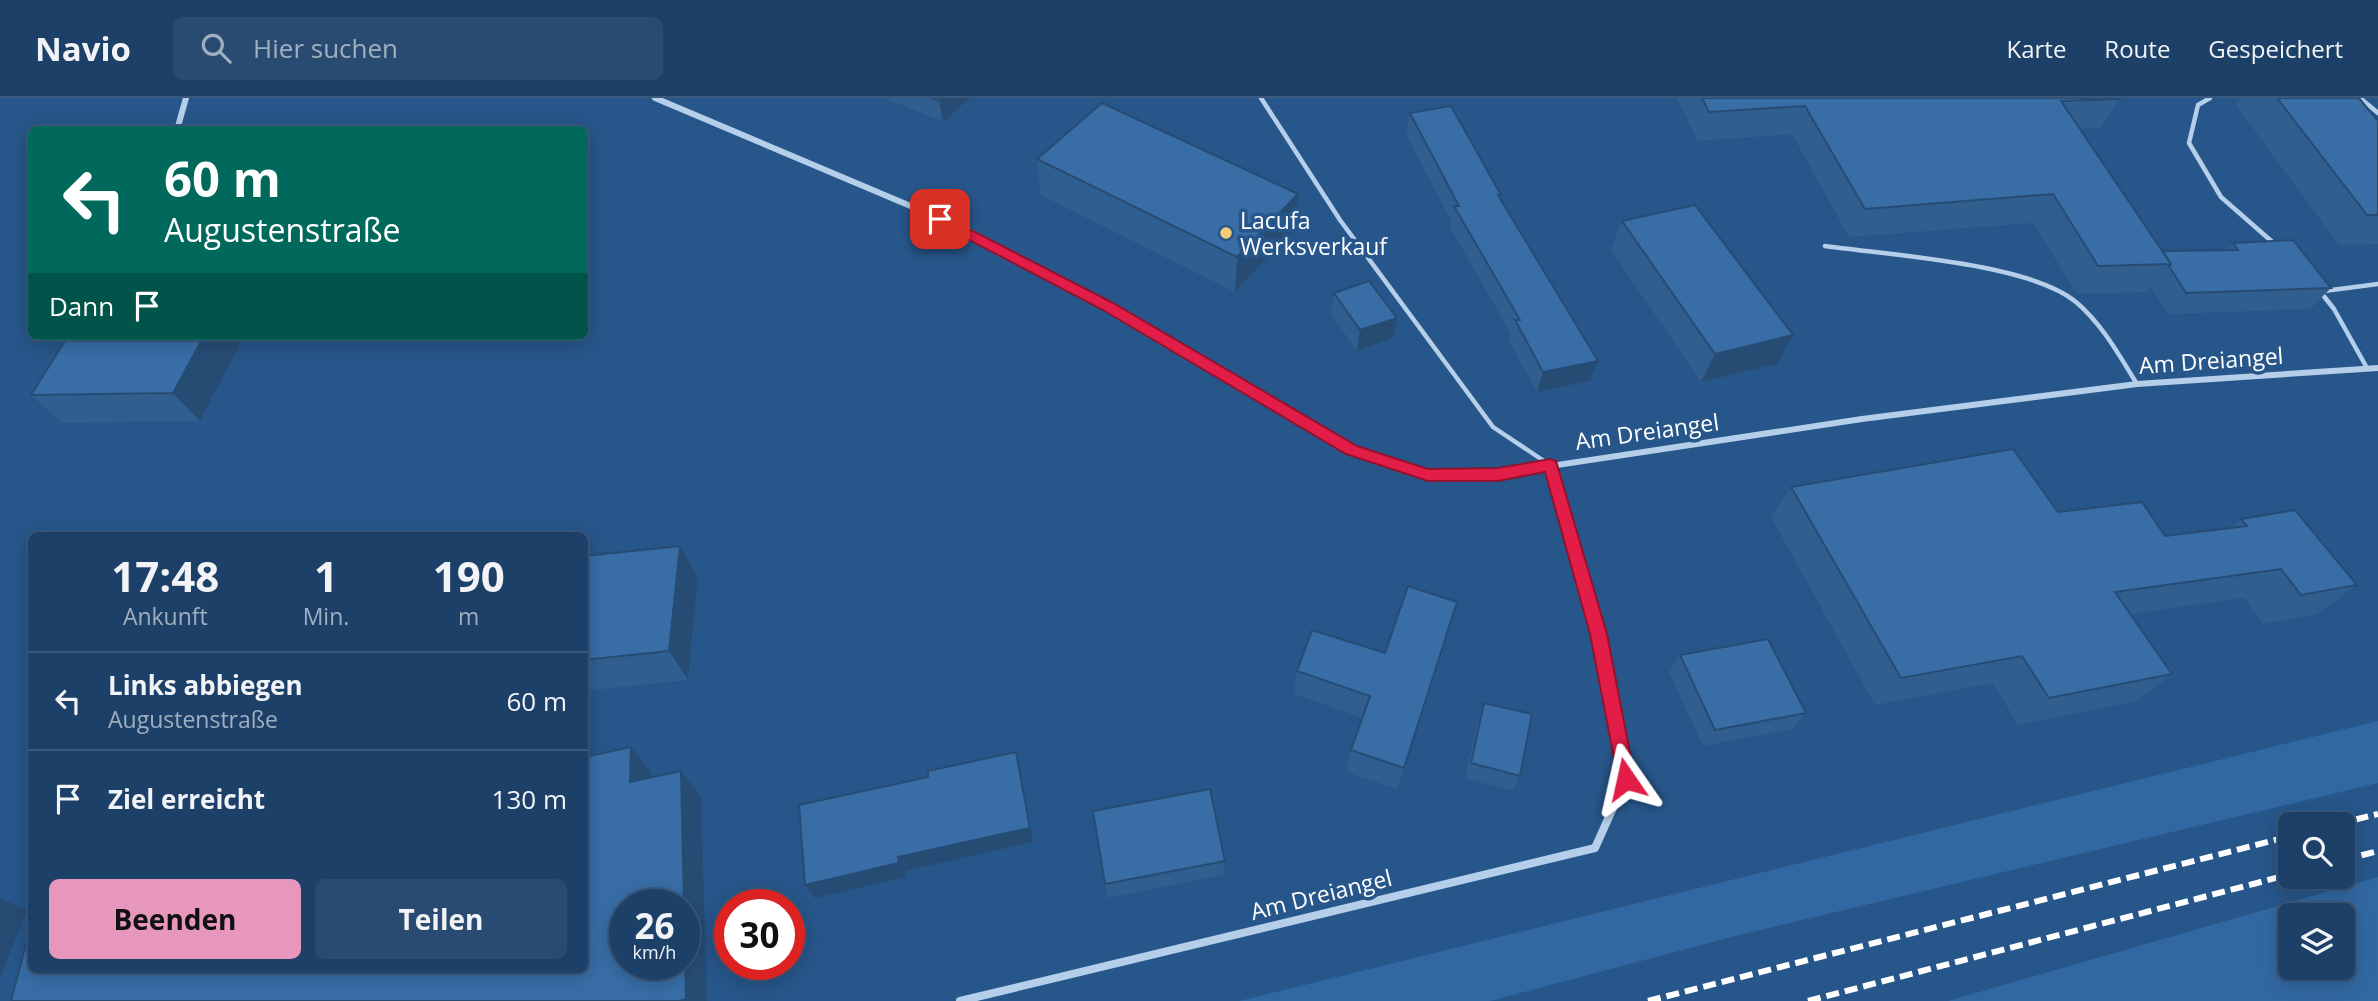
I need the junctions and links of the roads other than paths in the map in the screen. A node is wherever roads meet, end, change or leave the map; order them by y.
1 (186, 98) edge
2 (655, 98) edge
3 (1261, 98) edge
4 (2210, 98) edge
5 (2360, 98) edge
6 (2378, 113) edge
7 (178, 126) edge
8 (1825, 246) dead end
9 (2281, 250) edge
10 (2314, 283) edge
11 (2378, 284) edge
12 (2320, 292) junction
13 (2367, 368) junction
14 (2378, 368) edge
15 (2137, 384) junction
16 (1550, 465) junction
17 (960, 1001) edge

1 - 7 street
2 - 16 street
3 - 16 lane
4 - 9 lane
5 - 6 lane
8 - 15 lane
10 - 12 lane
11 - 12 lane
12 - 13 lane
13 - 14 street, Am Dreiangel
13 - 15 street, Am Dreiangel
15 - 16 street, Am Dreiangel
16 - 17 street, Am Dreiangel

